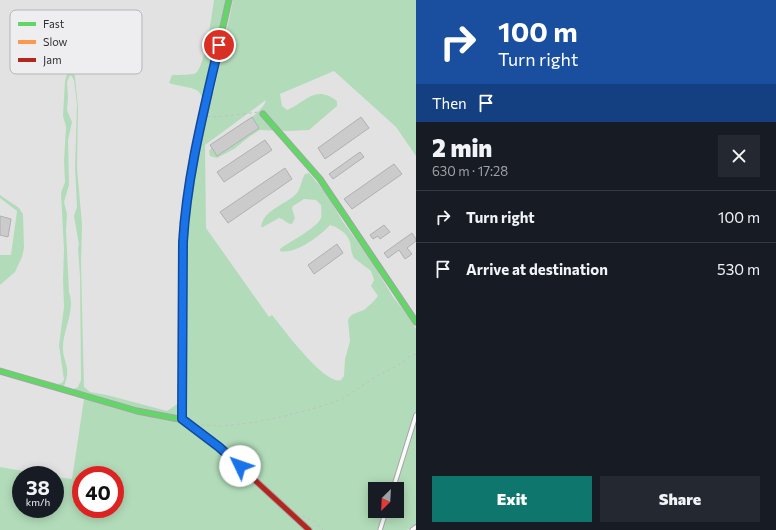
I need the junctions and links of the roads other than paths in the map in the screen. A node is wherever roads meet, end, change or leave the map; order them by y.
1 (229, 0) edge
2 (263, 114) road end
3 (416, 322) edge
4 (0, 370) edge
5 (416, 415) edge
6 (182, 419) junction
7 (395, 482) edge
8 (384, 518) edge
9 (416, 527) edge
10 (309, 530) edge
11 (380, 530) edge
12 (412, 530) edge

1 - 6 street
2 - 3 street
4 - 6 street
5 - 7 street
6 - 10 street
8 - 11 street
9 - 12 street

